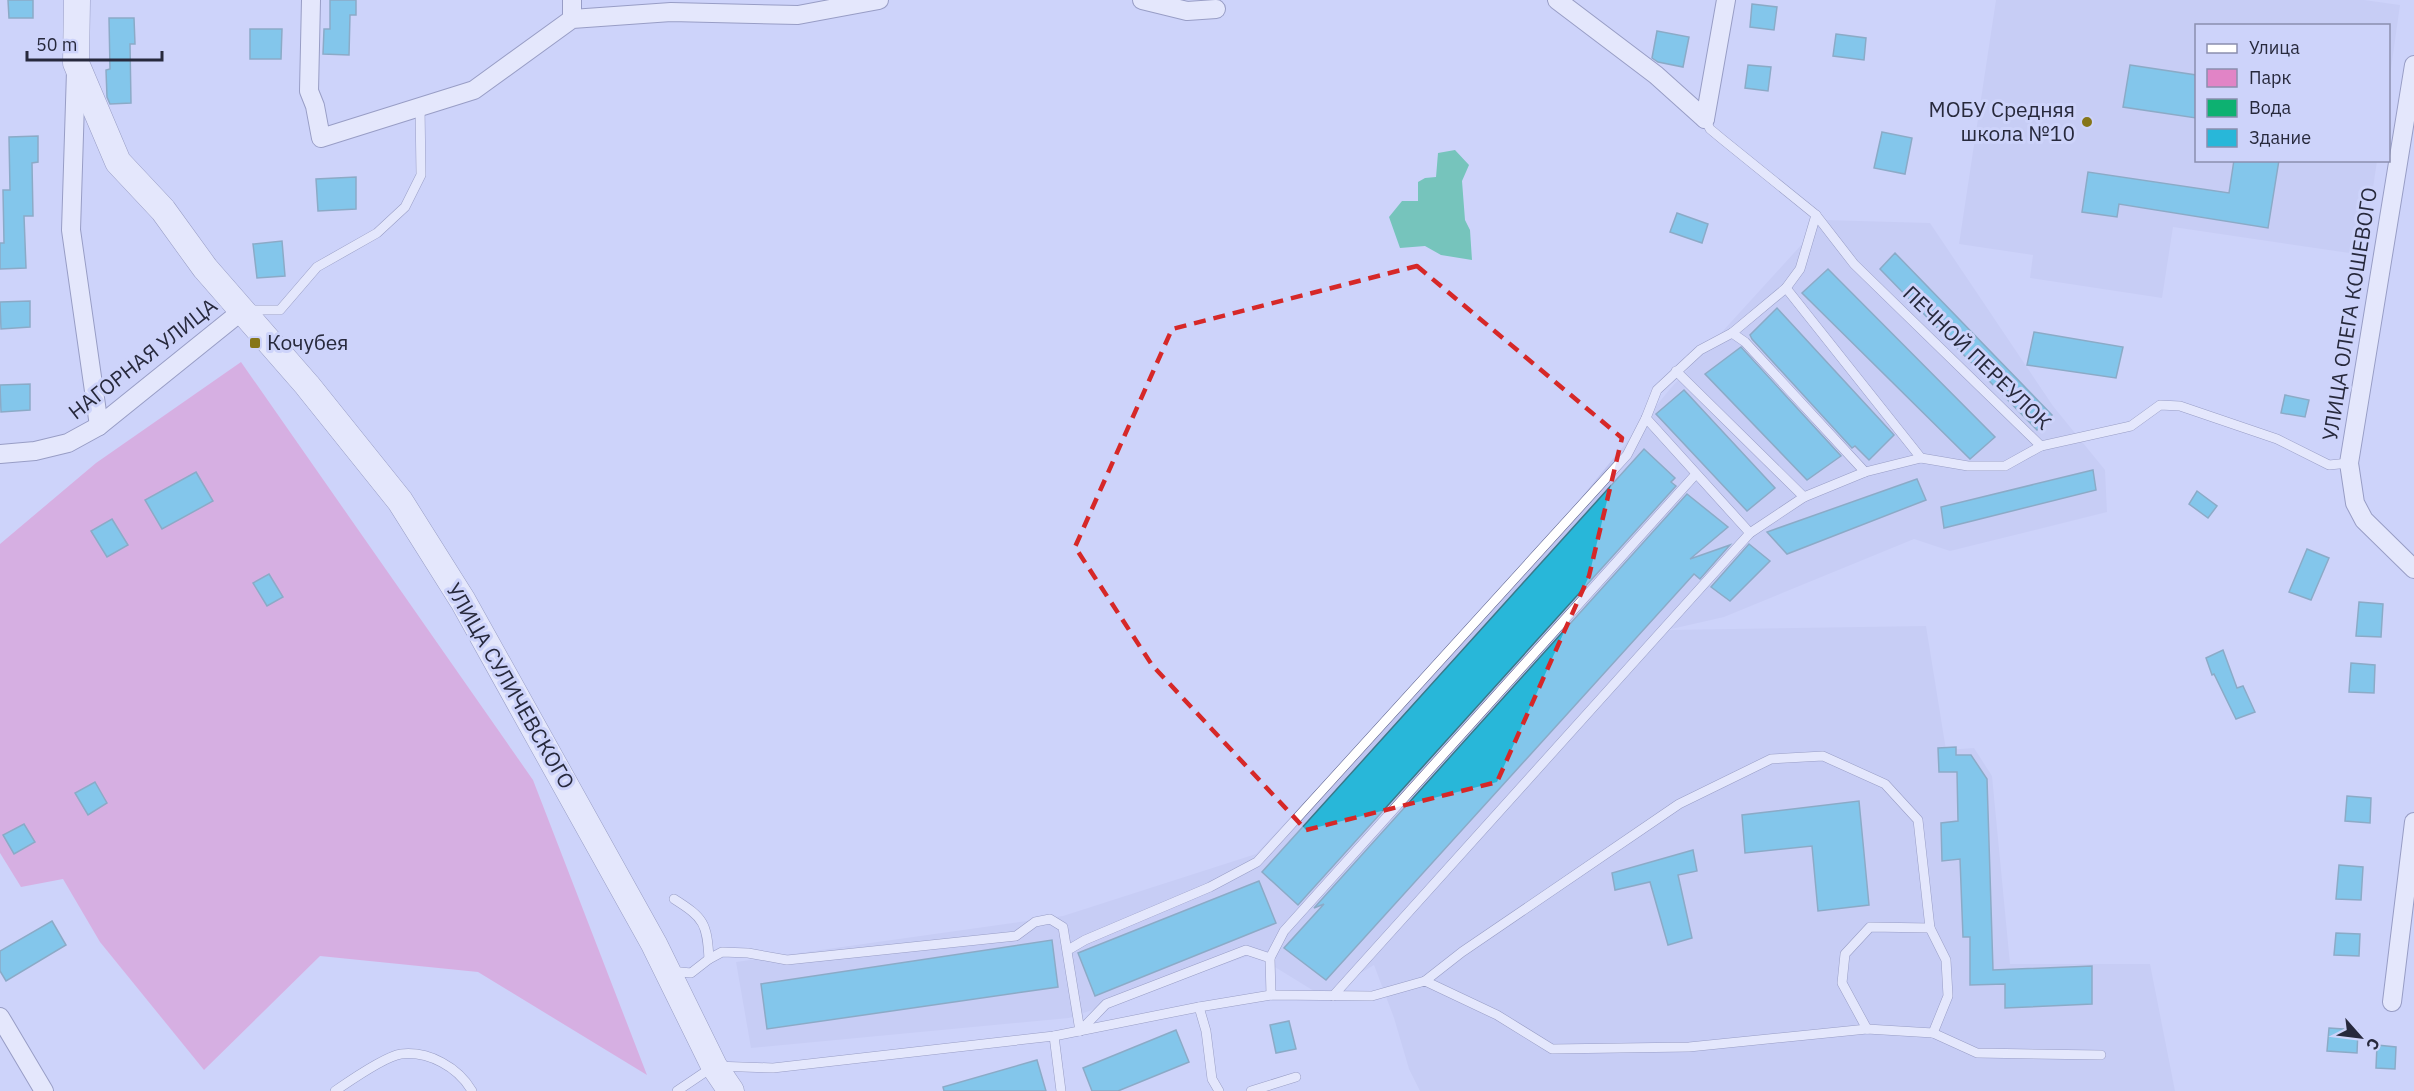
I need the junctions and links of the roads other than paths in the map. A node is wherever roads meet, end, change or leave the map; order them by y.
1 (77, 0) edge
2 (311, 0) edge
3 (572, 0) edge
4 (879, 0) edge
5 (1142, 0) edge
6 (1557, 0) edge
7 (1726, 0) edge
8 (798, 7) edge
9 (1216, 9) dead end
10 (572, 20) junction
11 (76, 63) junction
12 (2414, 65) edge
13 (420, 106) junction
14 (1705, 119) junction
15 (1816, 215) junction
16 (1786, 288) junction
17 (243, 310) junction
18 (1732, 333) junction
19 (1676, 372) junction
20 (1646, 418) junction
21 (99, 426) junction
22 (2041, 446) junction
23 (0, 454) edge
24 (1921, 458) junction
25 (2349, 463) junction
26 (1865, 472) junction
27 (1695, 475) junction
28 (1804, 497) junction
29 (1750, 533) junction
30 (2414, 569) edge
31 (2414, 822) edge
32 (674, 899) dead end
33 (1930, 928) junction
34 (1068, 950) junction
35 (1270, 958) junction
36 (709, 959) junction
37 (667, 971) junction
38 (1425, 981) junction
39 (1270, 995) junction
40 (1334, 996) junction
41 (2392, 1002) dead end
42 (1199, 1006) junction
43 (0, 1017) edge
44 (1867, 1029) junction
45 (1080, 1031) junction
46 (1933, 1033) junction
47 (1054, 1036) junction
48 (2101, 1055) dead end
49 (714, 1066) junction
50 (1296, 1077) dead end
51 (44, 1091) edge
52 (335, 1091) edge
53 (472, 1091) edge
54 (677, 1091) edge
55 (731, 1091) edge
56 (1061, 1091) edge
57 (1219, 1091) edge
58 (1251, 1091) edge

1 - 11 street
2 - 13 street
3 - 10 street
4 - 8 street
5 - 9 street
6 - 14 street
7 - 14 street
8 - 10 street
10 - 13 street
11 - 17 street, УЛИЦА СУЛИЧЕВСКОГО
11 - 21 street
12 - 25 street, УЛИЦА ОЛЕГА КОШЕВОГО
13 - 17 lane
14 - 15 lane, ПЕЧНОЙ ПЕРЕУЛОК
15 - 16 lane
15 - 22 lane, ПЕЧНОЙ ПЕРЕУЛОК
16 - 18 lane
16 - 24 lane
17 - 21 street, НАГОРНАЯ УЛИЦА
17 - 37 street, УЛИЦА СУЛИЧЕВСКОГО
18 - 19 lane
18 - 26 lane
19 - 20 lane
19 - 28 lane
20 - 27 lane
20 - 34 lane
21 - 23 street, НАГОРНАЯ УЛИЦА
22 - 24 lane
22 - 25 lane, ПЕЧНОЙ ПЕРЕУЛОК
24 - 26 lane
25 - 30 street, УЛИЦА ОЛЕГА КОШЕВОГО
26 - 28 lane
27 - 29 lane
27 - 35 lane
28 - 29 lane
29 - 40 lane
31 - 41 street
32 - 36 lane
33 - 38 lane
33 - 44 lane
33 - 46 lane
34 - 36 lane
34 - 45 lane
35 - 39 lane
35 - 45 lane
36 - 37 lane
37 - 49 street, УЛИЦА СУЛИЧЕВСКОГО
38 - 40 lane
38 - 44 lane
39 - 40 lane
39 - 42 lane
42 - 45 lane
42 - 57 lane
43 - 51 street
44 - 46 lane
45 - 47 lane
46 - 48 lane
47 - 49 lane
47 - 56 lane
49 - 54 lane
49 - 55 street, УЛИЦА СУЛИЧЕВСКОГО
50 - 58 lane
52 - 53 lane

